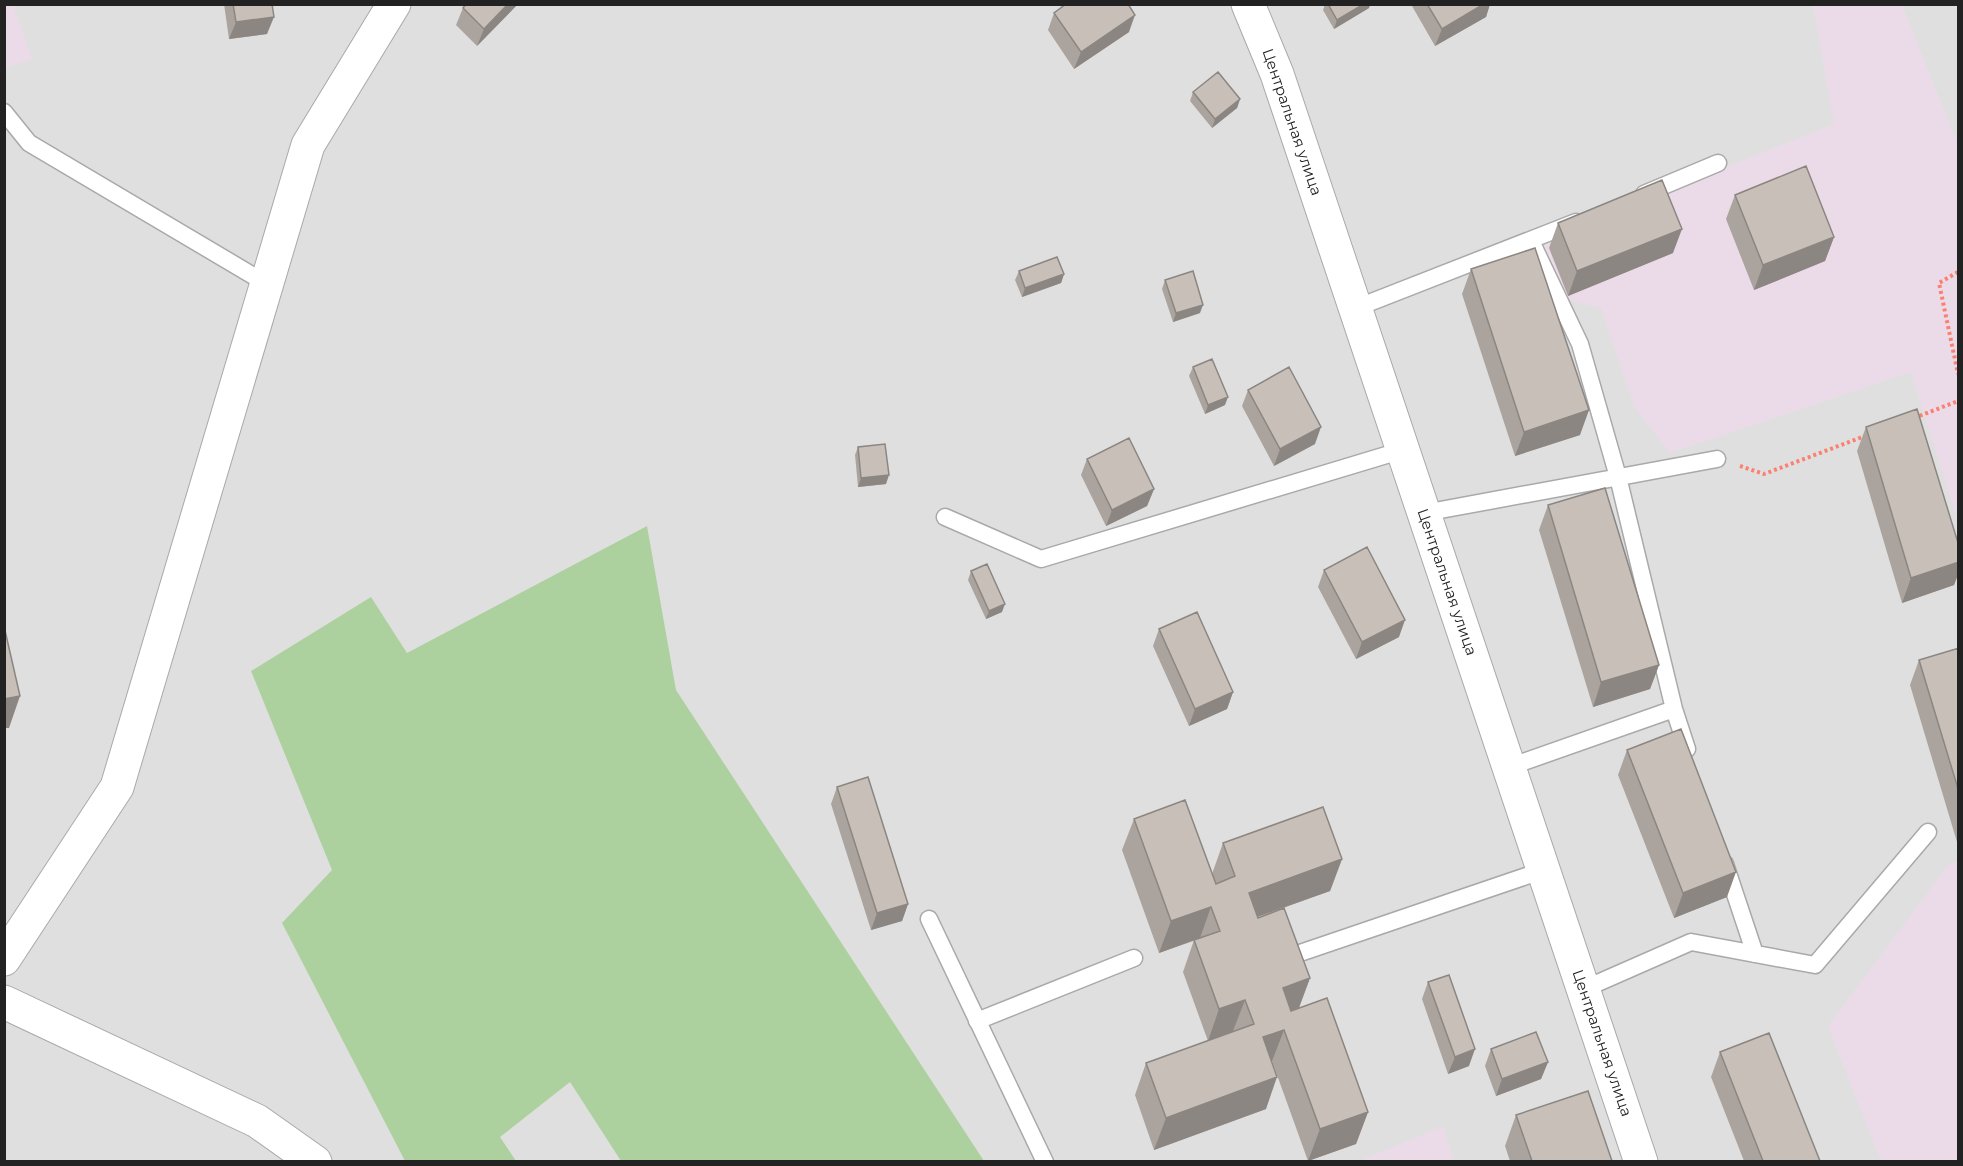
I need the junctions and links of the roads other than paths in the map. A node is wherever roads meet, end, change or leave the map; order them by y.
1 (394, 4) edge
2 (1248, 4) edge
3 (4, 112) edge
4 (1718, 163) dead end
5 (1630, 199) edge
6 (1586, 218) edge
7 (1531, 241) junction
8 (267, 284) junction
9 (1356, 308) junction
10 (1403, 450) junction
11 (1717, 459) road end
12 (1618, 477) junction
13 (1424, 513) junction
14 (945, 517) dead end
15 (1674, 709) junction
16 (1692, 764) edge
17 (1509, 767) junction
18 (1928, 832) dead end
19 (1722, 853) edge
20 (1544, 870) junction
21 (929, 919) dead end
22 (1300, 953) edge
23 (1755, 954) junction
24 (1134, 958) dead end
25 (4, 959) edge
26 (1584, 989) junction
27 (4, 1002) edge
28 (977, 1021) junction
29 (315, 1161) edge
30 (1045, 1161) edge
31 (1641, 1161) edge

1 - 8 street
2 - 9 street, Центральная улица
3 - 8 lane
4 - 5 lane
6 - 7 lane
7 - 9 lane
7 - 12 lane
8 - 25 street
9 - 10 street, Центральная улица
10 - 13 street, Центральная улица
10 - 14 lane
11 - 12 lane
12 - 13 lane
12 - 15 lane
13 - 17 street, Центральная улица
15 - 16 lane
15 - 17 lane
17 - 20 street, Центральная улица
18 - 23 lane
19 - 23 lane
20 - 22 lane
20 - 26 street, Центральная улица
21 - 28 lane
23 - 26 lane
24 - 28 lane
26 - 31 street, Центральная улица
27 - 29 street
28 - 30 lane

